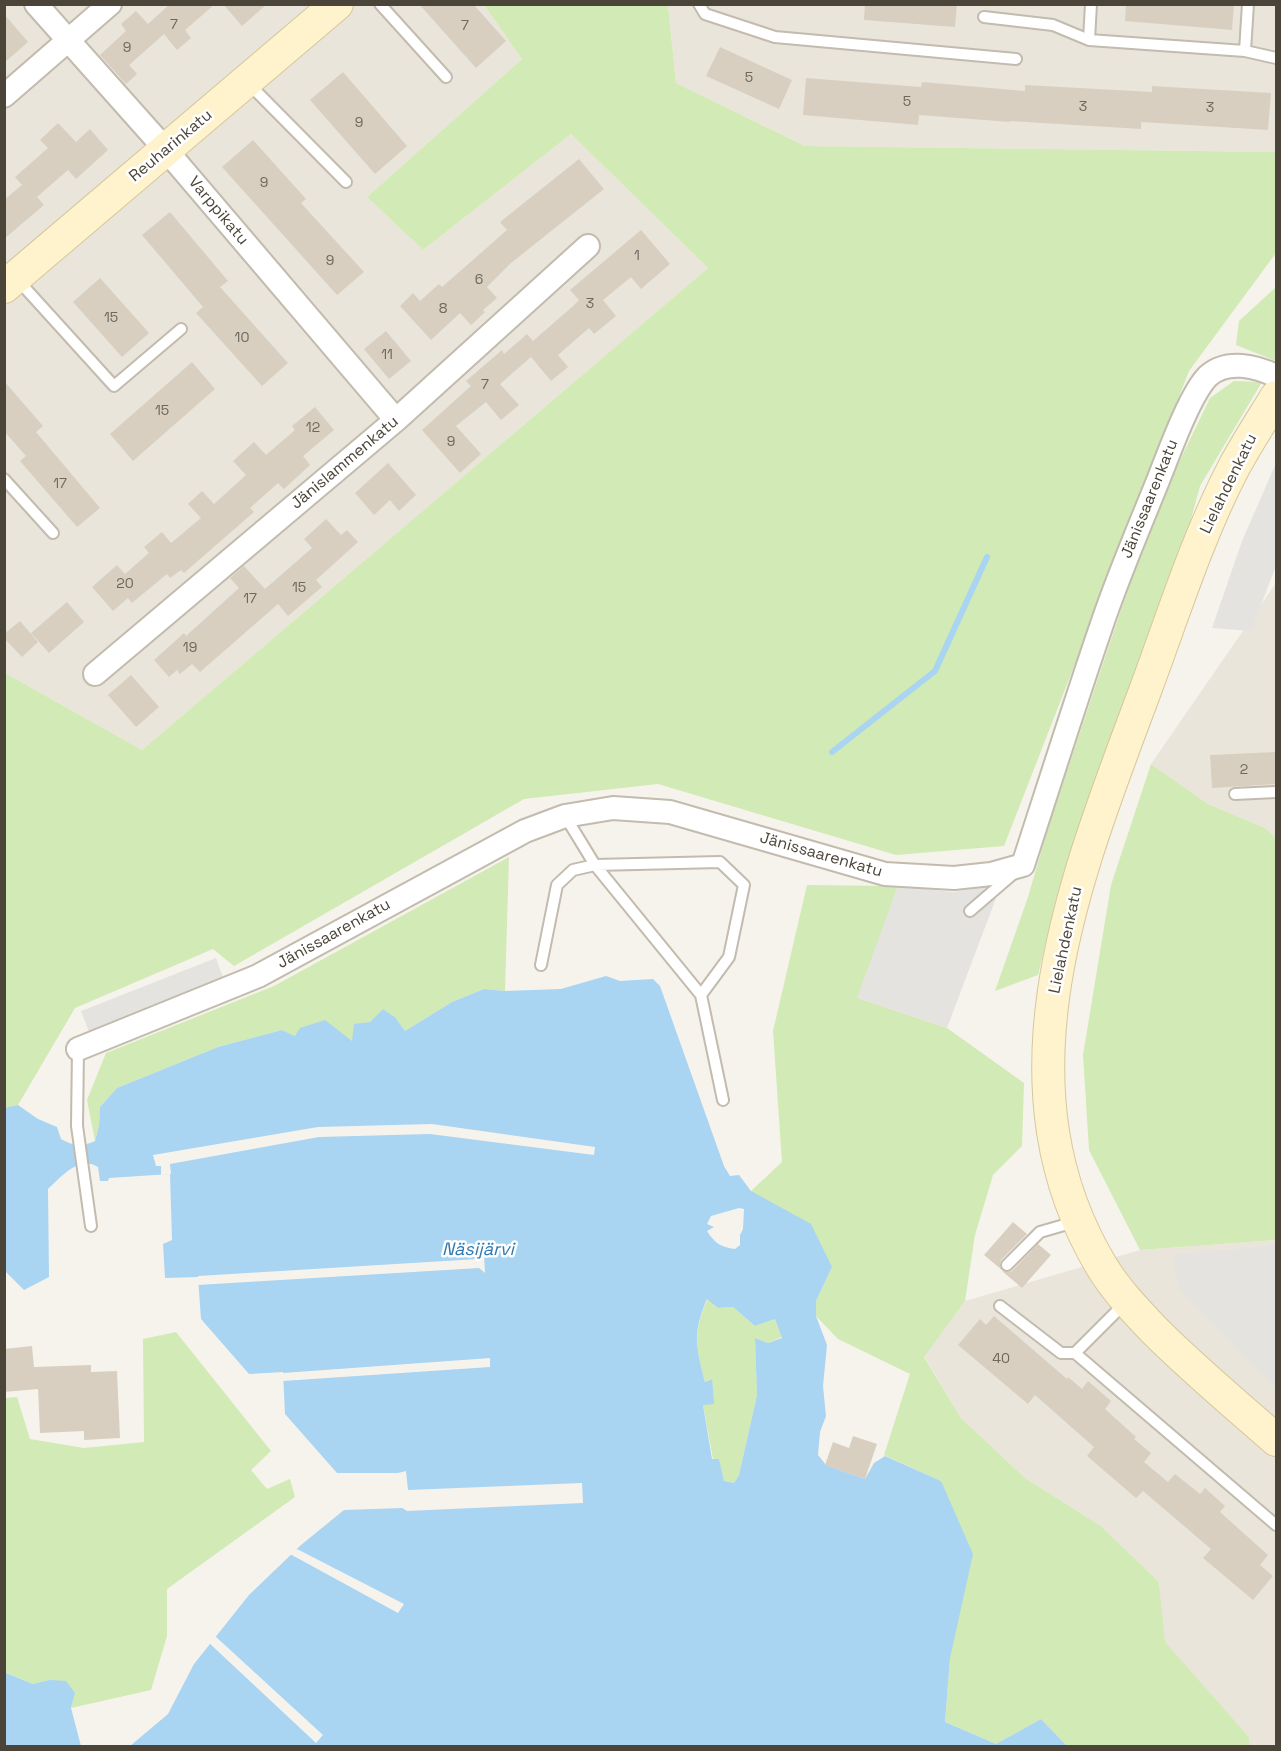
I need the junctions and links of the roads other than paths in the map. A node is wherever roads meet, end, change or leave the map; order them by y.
1 (36, 4) edge
2 (110, 4) edge
3 (337, 4) edge
4 (380, 4) edge
5 (699, 4) edge
6 (1090, 4) edge
7 (1248, 4) edge
8 (984, 17) dead end
9 (68, 39) junction
10 (1089, 40) junction
11 (1245, 51) junction
12 (1276, 58) edge
13 (1016, 59) dead end
14 (446, 77) dead end
15 (246, 81) junction
16 (4, 96) edge
17 (166, 150) junction
18 (346, 182) dead end
19 (588, 246) dead end
20 (10, 282) edge
21 (182, 329) dead end
22 (1276, 376) edge
23 (1276, 397) edge
24 (396, 420) junction
25 (4, 480) edge
26 (52, 532) dead end
27 (95, 674) dead end
28 (1276, 792) edge
29 (1234, 794) dead end
30 (565, 816) junction
31 (595, 865) junction
32 (1023, 865) junction
33 (970, 911) dead end
34 (542, 965) dead end
35 (701, 995) junction
36 (78, 1049) joint
37 (723, 1100) dead end
38 (1079, 1221) junction
39 (91, 1226) dead end
40 (1007, 1265) dead end
41 (1126, 1301) junction
42 (1000, 1306) dead end
43 (1075, 1353) junction
44 (1276, 1440) edge
45 (1276, 1526) edge

1 - 9 street, Varppikatu
2 - 9 street
3 - 15 street, Reuharinkatu
4 - 14 lane
5 - 13 lane
6 - 10 lane
7 - 11 lane
8 - 10 lane
9 - 16 street
9 - 17 street, Varppikatu
10 - 11 lane
11 - 12 lane
15 - 17 street, Reuharinkatu
15 - 18 lane
17 - 20 street, Reuharinkatu
17 - 24 street, Varppikatu
19 - 24 street, Jänislammenkatu
20 - 21 lane
22 - 32 street, Jänissaarenkatu
23 - 38 street, Lielahdenkatu
24 - 27 street, Jänislammenkatu
25 - 26 lane
28 - 29 lane
30 - 31 lane
30 - 32 street, Jänissaarenkatu
30 - 36 street, Jänissaarenkatu
31 - 34 lane
31 - 35 lane
31 - 35 lane
32 - 33 lane
35 - 37 lane
36 - 39 lane
38 - 40 lane
38 - 41 street, Lielahdenkatu
41 - 43 lane
41 - 44 street, Lielahdenkatu
42 - 43 lane
43 - 45 lane

